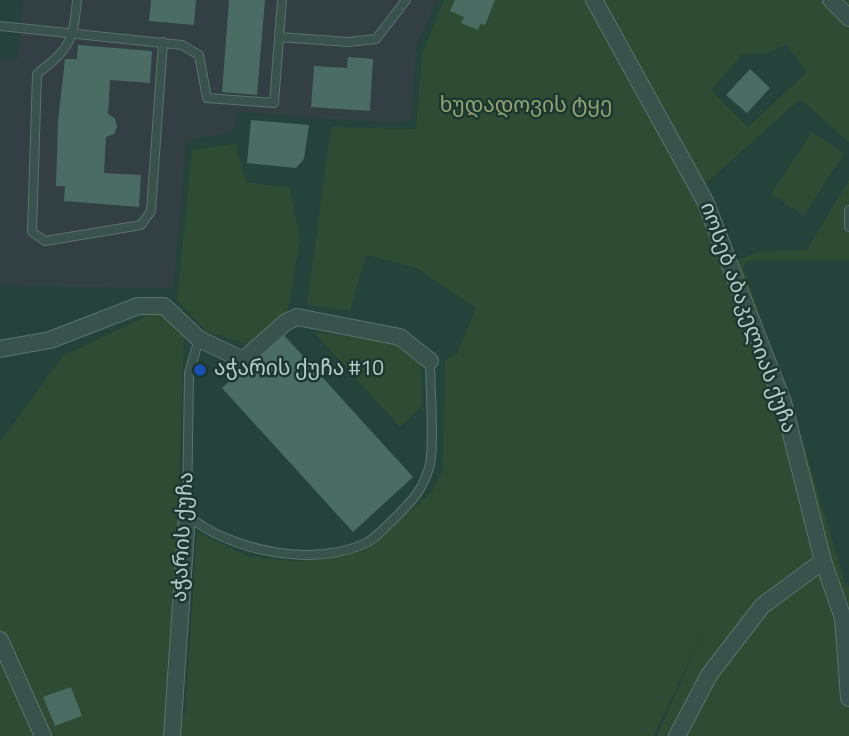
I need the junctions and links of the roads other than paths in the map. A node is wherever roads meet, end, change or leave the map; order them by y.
1 (77, 0) edge
2 (282, 0) edge
3 (398, 0) edge
4 (406, 0) edge
5 (594, 0) edge
6 (831, 0) edge
7 (396, 13) junction
8 (849, 18) edge
9 (0, 26) edge
10 (74, 33) junction
11 (279, 37) junction
12 (163, 43) junction
13 (849, 210) edge
14 (849, 227) edge
15 (199, 339) junction
16 (0, 349) edge
17 (430, 361) joint
18 (187, 514) junction
19 (823, 561) junction
20 (0, 639) edge
21 (849, 698) edge
22 (43, 736) edge
23 (172, 736) edge
24 (677, 736) edge

1 - 10 lane
2 - 11 lane
3 - 7 lane
4 - 7 lane
5 - 19 street, იოსებ აბაკელიას ქუჩა
6 - 8 street
7 - 11 lane
9 - 10 lane
10 - 12 lane
10 - 12 lane
11 - 12 lane
13 - 14 lane
15 - 16 street
15 - 17 street
15 - 18 lane, აჭარის ქუჩა
17 - 18 lane
18 - 23 street, აჭარის ქუჩა
19 - 21 street, იოსებ აბაკელიას ქუჩა
19 - 24 street
20 - 22 street

